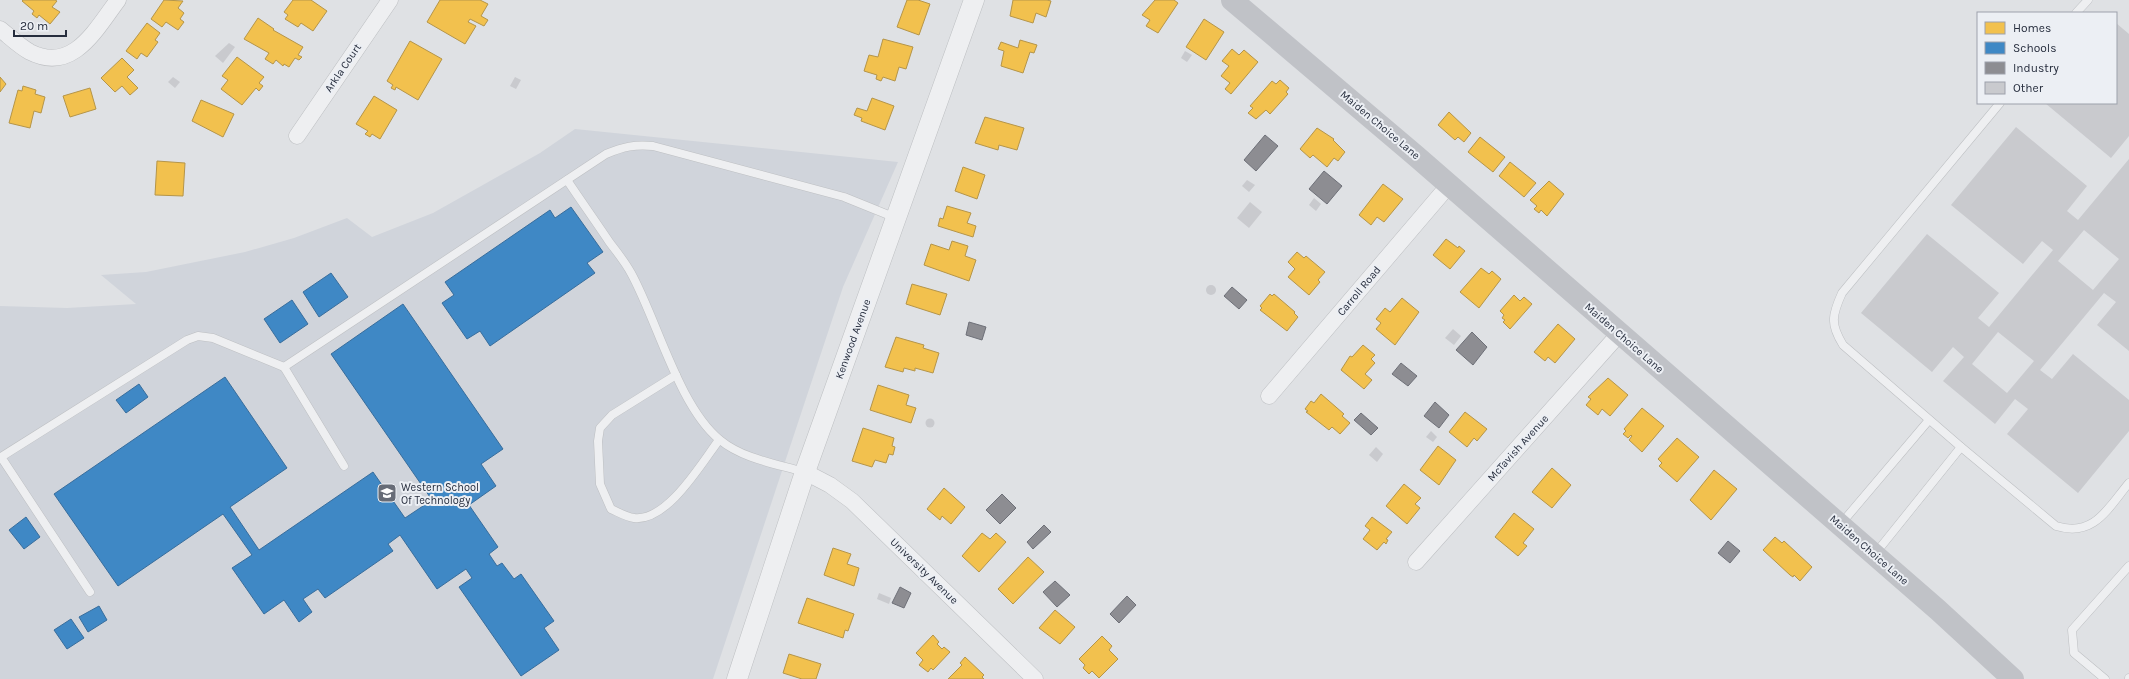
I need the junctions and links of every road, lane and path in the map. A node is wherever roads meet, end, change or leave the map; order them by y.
1 (118, 0) edge
2 (390, 0) edge
3 (974, 0) edge
4 (1232, 0) edge
5 (2088, 0) edge
6 (2077, 12) edge
7 (0, 29) edge
8 (1999, 104) edge
9 (297, 136) dead end
10 (567, 180) junction
11 (1449, 185) junction
12 (897, 218) junction
13 (1620, 333) junction
14 (284, 367) junction
15 (676, 375) junction
16 (1269, 396) dead end
17 (1929, 420) junction
18 (719, 440) junction
19 (1961, 447) junction
20 (344, 466) dead end
21 (805, 472) junction
22 (2129, 483) edge
23 (1840, 525) junction
24 (1874, 555) junction
25 (1416, 562) dead end
26 (2129, 566) edge
27 (90, 592) dead end
28 (737, 679) edge
29 (1035, 679) edge
30 (2013, 679) edge
31 (2105, 679) edge

1 - 7 street
2 - 9 street, Arkla Court
3 - 12 street, Kenwood Avenue
4 - 11 main road, Maiden Choice Lane
5 - 6 lane
8 - 17 lane
10 - 12 lane
10 - 14 lane
10 - 15 lane
11 - 13 main road, Maiden Choice Lane
11 - 16 street, Carroll Road
12 - 21 street, Kenwood Avenue
13 - 23 main road, Maiden Choice Lane
13 - 25 street, McTavish Avenue
14 - 20 lane
14 - 27 lane
15 - 18 lane
15 - 18 lane
17 - 19 lane
17 - 23 lane
18 - 21 lane
19 - 22 lane
19 - 24 lane
21 - 28 street, Kenwood Avenue
21 - 29 street, University Avenue
23 - 24 main road, Maiden Choice Lane
24 - 30 main road, Maiden Choice Lane
26 - 31 lane

